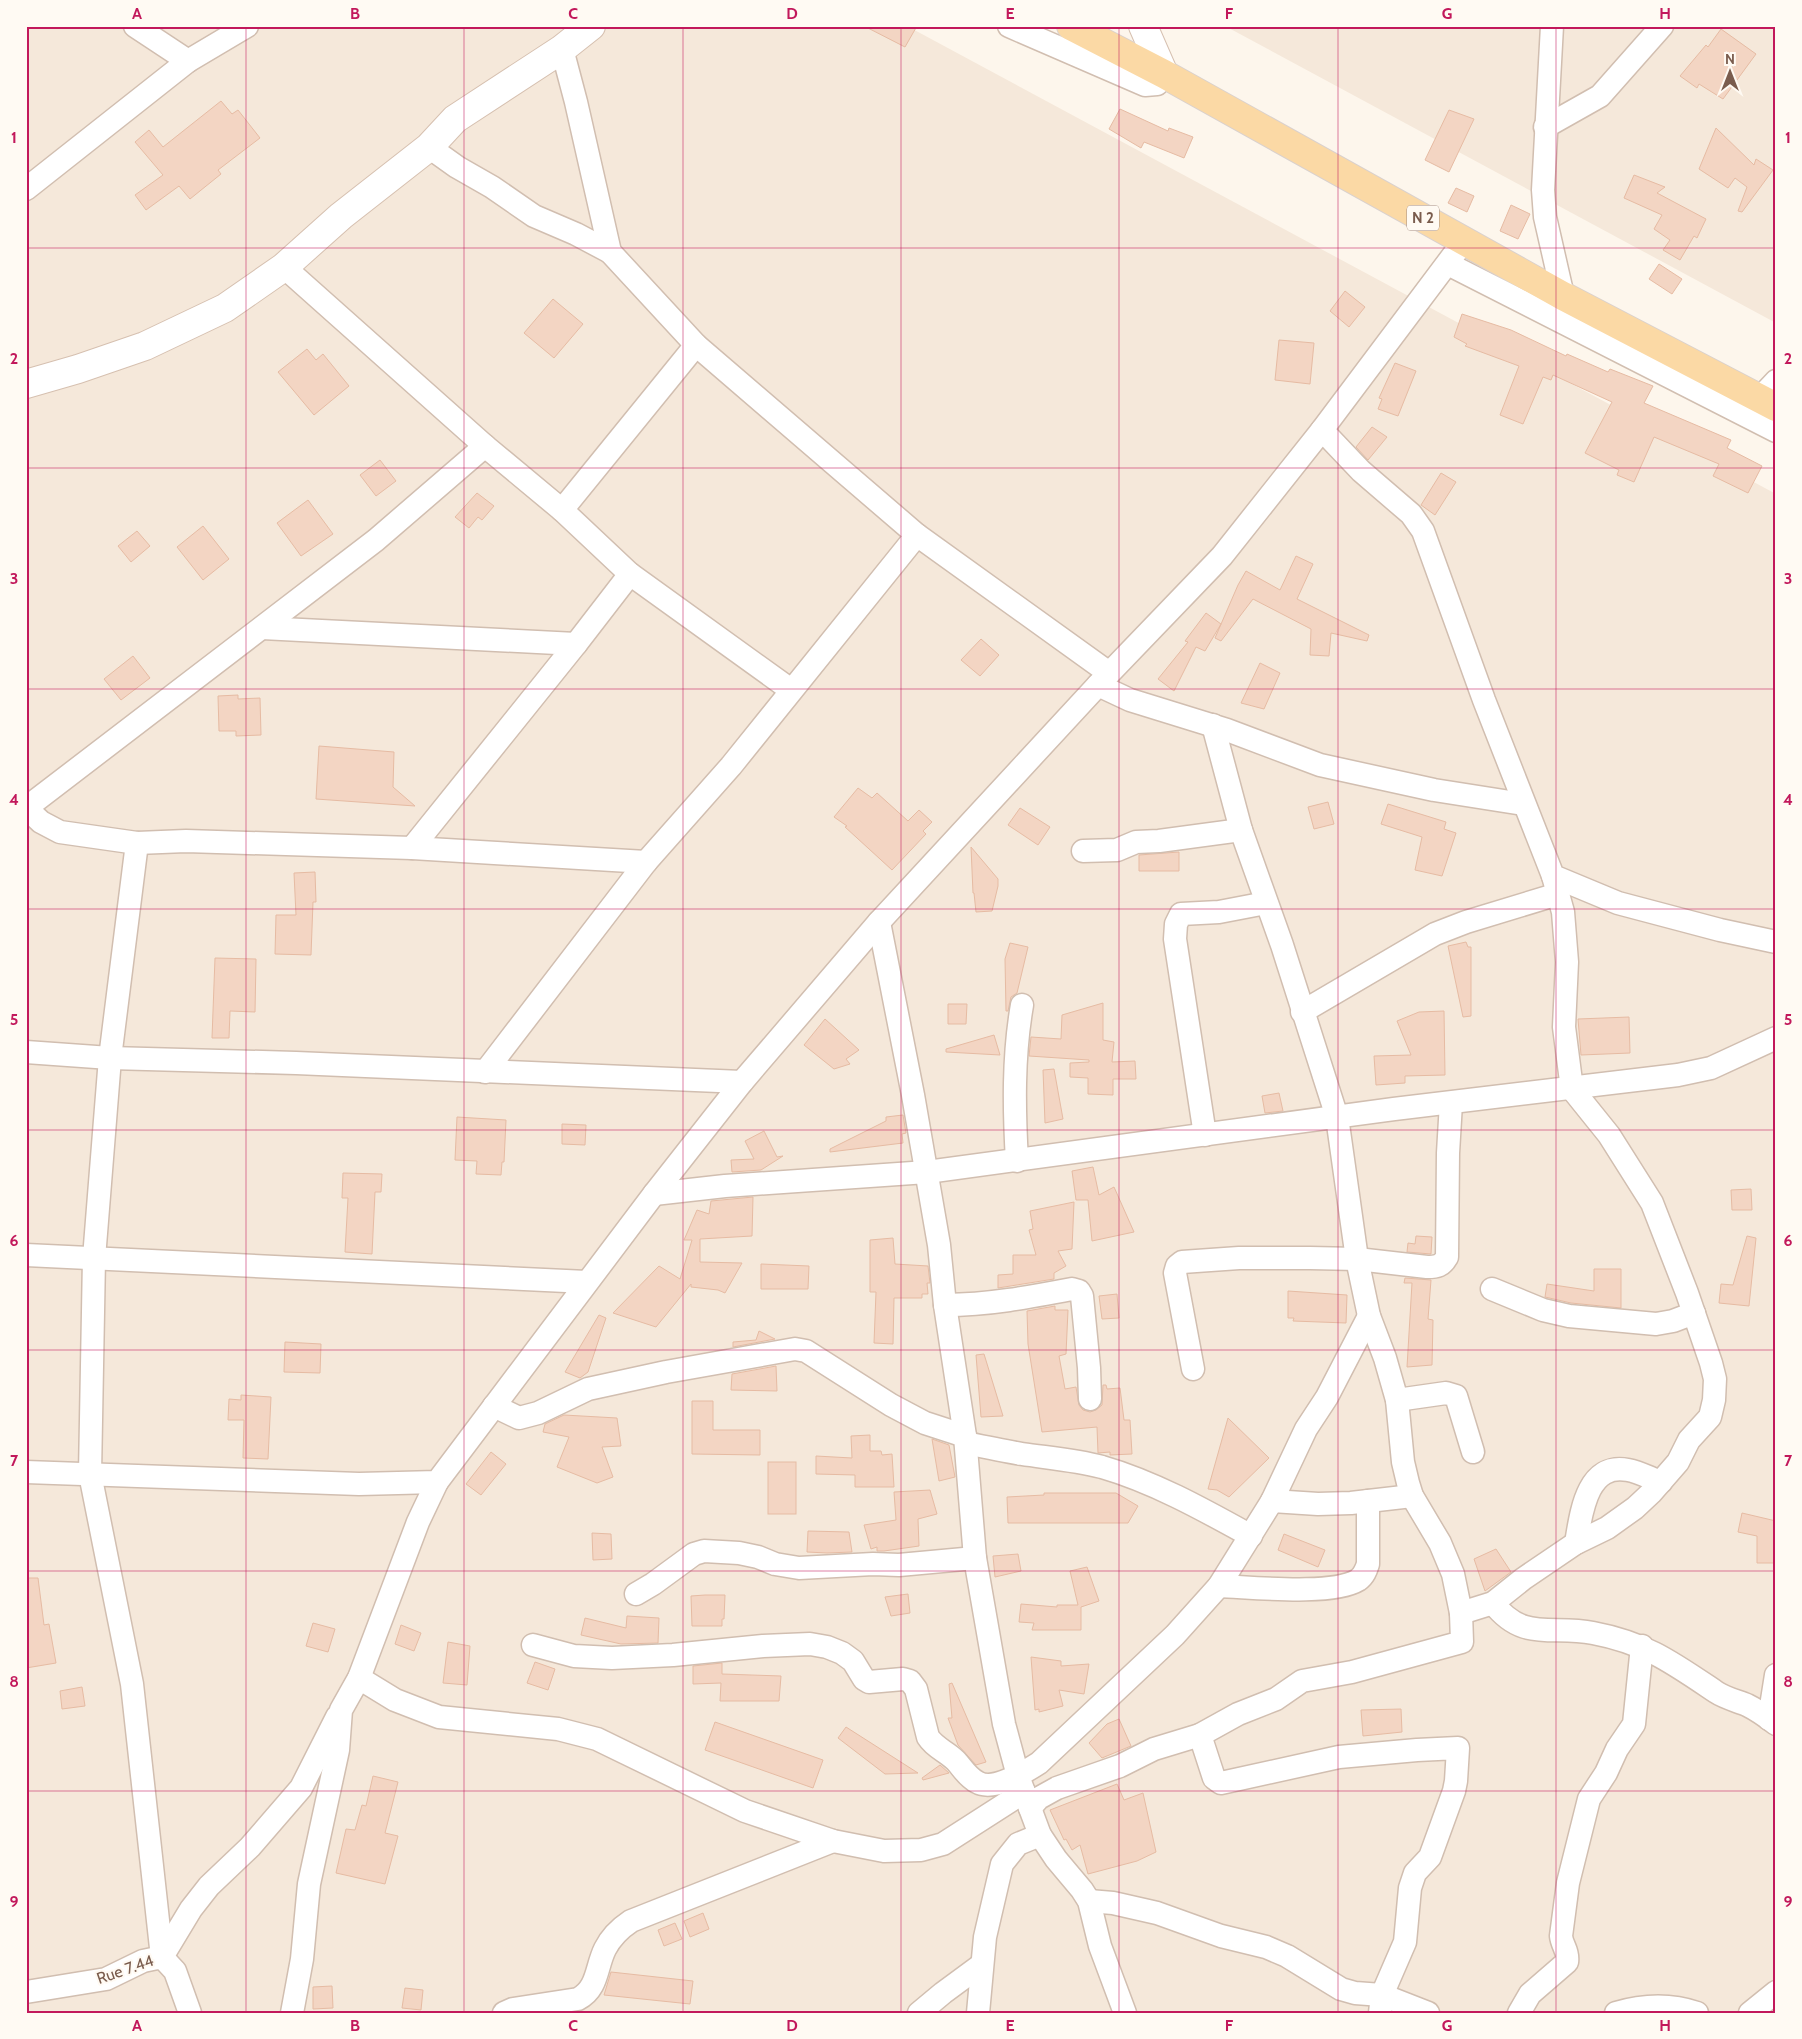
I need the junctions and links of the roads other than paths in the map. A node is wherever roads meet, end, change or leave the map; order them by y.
1 (135, 26) edge
2 (247, 26) edge
3 (591, 26) edge
4 (1009, 26) edge
5 (1072, 26) edge
6 (1143, 26) edge
7 (1552, 26) edge
8 (1662, 26) edge
9 (562, 49) junction
10 (188, 61) junction
11 (1164, 74) junction
12 (1546, 127) junction
13 (429, 147) junction
14 (26, 189) edge
15 (1464, 241) junction
16 (610, 252) junction
17 (1448, 264) junction
18 (284, 267) junction
19 (1563, 296) junction
20 (696, 345) junction
21 (26, 384) edge
22 (1771, 395) edge
23 (1322, 430) junction
24 (1776, 431) edge
25 (485, 446) junction
26 (562, 510) junction
27 (917, 535) junction
28 (630, 574) junction
29 (262, 628) junction
30 (576, 644) junction
31 (1104, 679) junction
32 (791, 690) junction
33 (1213, 725) junction
34 (1523, 804) junction
35 (1241, 830) junction
36 (137, 843) junction
37 (412, 848) junction
38 (1083, 851) dead end
39 (646, 862) junction
40 (1555, 885) junction
41 (1266, 903) junction
42 (879, 922) junction
43 (1776, 942) edge
44 (1022, 1005) dead end
45 (1302, 1012) junction
46 (1776, 1038) edge
47 (26, 1052) edge
48 (110, 1058) junction
49 (485, 1072) junction
50 (742, 1082) junction
51 (1572, 1089) junction
52 (1451, 1103) junction
53 (1337, 1117) junction
54 (1205, 1135) junction
55 (1017, 1161) junction
56 (927, 1172) junction
57 (654, 1194) junction
58 (26, 1255) edge
59 (94, 1258) junction
60 (1357, 1259) junction
61 (587, 1282) junction
62 (1492, 1289) dead end
63 (945, 1305) junction
64 (1694, 1313) junction
65 (1369, 1316) junction
66 (1193, 1369) dead end
67 (1090, 1400) dead end
68 (1397, 1400) junction
69 (494, 1406) junction
70 (966, 1439) junction
71 (1473, 1452) dead end
72 (26, 1472) edge
73 (90, 1474) junction
74 (437, 1482) junction
75 (1661, 1482) junction
76 (1412, 1496) junction
77 (1272, 1500) junction
78 (1368, 1501) junction
79 (1251, 1536) junction
80 (1576, 1543) junction
81 (975, 1558) junction
82 (1218, 1586) junction
83 (636, 1594) dead end
84 (1493, 1603) junction
85 (1461, 1613) junction
86 (533, 1645) dead end
87 (1642, 1646) junction
88 (1776, 1675) edge
89 (359, 1678) junction
90 (341, 1710) junction
91 (1772, 1722) edge
92 (1200, 1735) junction
93 (1024, 1792) junction
94 (1040, 1835) junction
95 (833, 1841) junction
96 (1089, 1901) junction
97 (162, 1957) junction
98 (981, 1965) junction
99 (26, 1992) edge
100 (1776, 1992) edge
101 (1381, 2004) edge
102 (190, 2013) edge
103 (292, 2013) edge
104 (504, 2013) edge
105 (920, 2013) edge
106 (978, 2013) edge
107 (1125, 2013) edge
108 (1428, 2013) edge
109 (1519, 2013) edge
110 (1616, 2013) edge
111 (1697, 2013) edge
112 (1750, 2013) edge

1 - 10 street
2 - 10 street
3 - 9 street
4 - 11 street
5 - 11 main road, N 2
6 - 11 street
7 - 12 street
8 - 12 street
9 - 13 street
9 - 16 street
10 - 14 street
11 - 15 main road, N 2
12 - 19 street
13 - 16 street
13 - 18 street
15 - 17 street
15 - 19 main road, N 2
16 - 20 street
17 - 23 street
17 - 24 street
18 - 21 street
18 - 25 street
19 - 22 main road, N 2
20 - 26 street
20 - 27 street
23 - 31 street
23 - 34 street
25 - 26 street
25 - 29 street
26 - 28 street
27 - 31 street
27 - 32 street
28 - 30 street
28 - 32 street
29 - 30 street
29 - 36 street
30 - 37 street
31 - 33 street
31 - 42 street
32 - 39 street
33 - 34 street
33 - 35 street
34 - 40 street
35 - 38 street
35 - 41 street
36 - 37 street
36 - 48 street
37 - 39 street
39 - 49 street
40 - 43 street
40 - 45 street
40 - 51 street
41 - 45 street
41 - 54 street
42 - 50 street
42 - 56 street
44 - 55 street
45 - 53 street
46 - 51 street
47 - 48 street
48 - 49 street
48 - 59 street
49 - 50 street
50 - 57 street
51 - 52 street
51 - 64 street
52 - 53 street
52 - 60 street
53 - 54 street
53 - 60 street
54 - 55 street
55 - 56 street
56 - 57 street
56 - 63 street
57 - 61 street
58 - 59 street
59 - 61 street
59 - 73 street
60 - 65 street
60 - 66 street
61 - 69 street
62 - 64 street
63 - 67 street
63 - 70 street
64 - 75 street
65 - 68 street
65 - 77 street
68 - 71 street
68 - 76 street
69 - 70 street
69 - 74 street
70 - 79 street
70 - 81 street
72 - 73 street
73 - 74 street
73 - 97 street
74 - 89 street
75 - 80 street
75 - 80 street
76 - 78 street
76 - 85 street
77 - 78 street
77 - 79 street
78 - 82 street
79 - 82 street
80 - 84 street
81 - 83 street
81 - 93 street
82 - 93 street
84 - 85 street
84 - 87 street
85 - 92 street
86 - 93 street
87 - 91 street
87 - 109 street
88 - 91 street
89 - 90 street
89 - 95 street
90 - 97 street
90 - 103 street
92 - 93 street
92 - 101 street
93 - 94 street
93 - 95 street
94 - 96 street
94 - 98 street
95 - 104 street
96 - 101 street
96 - 107 street
97 - 99 street, Rue 7.44
97 - 102 street, Rue 7.44
98 - 105 street
98 - 106 street
100 - 112 street
101 - 108 street
110 - 111 street

